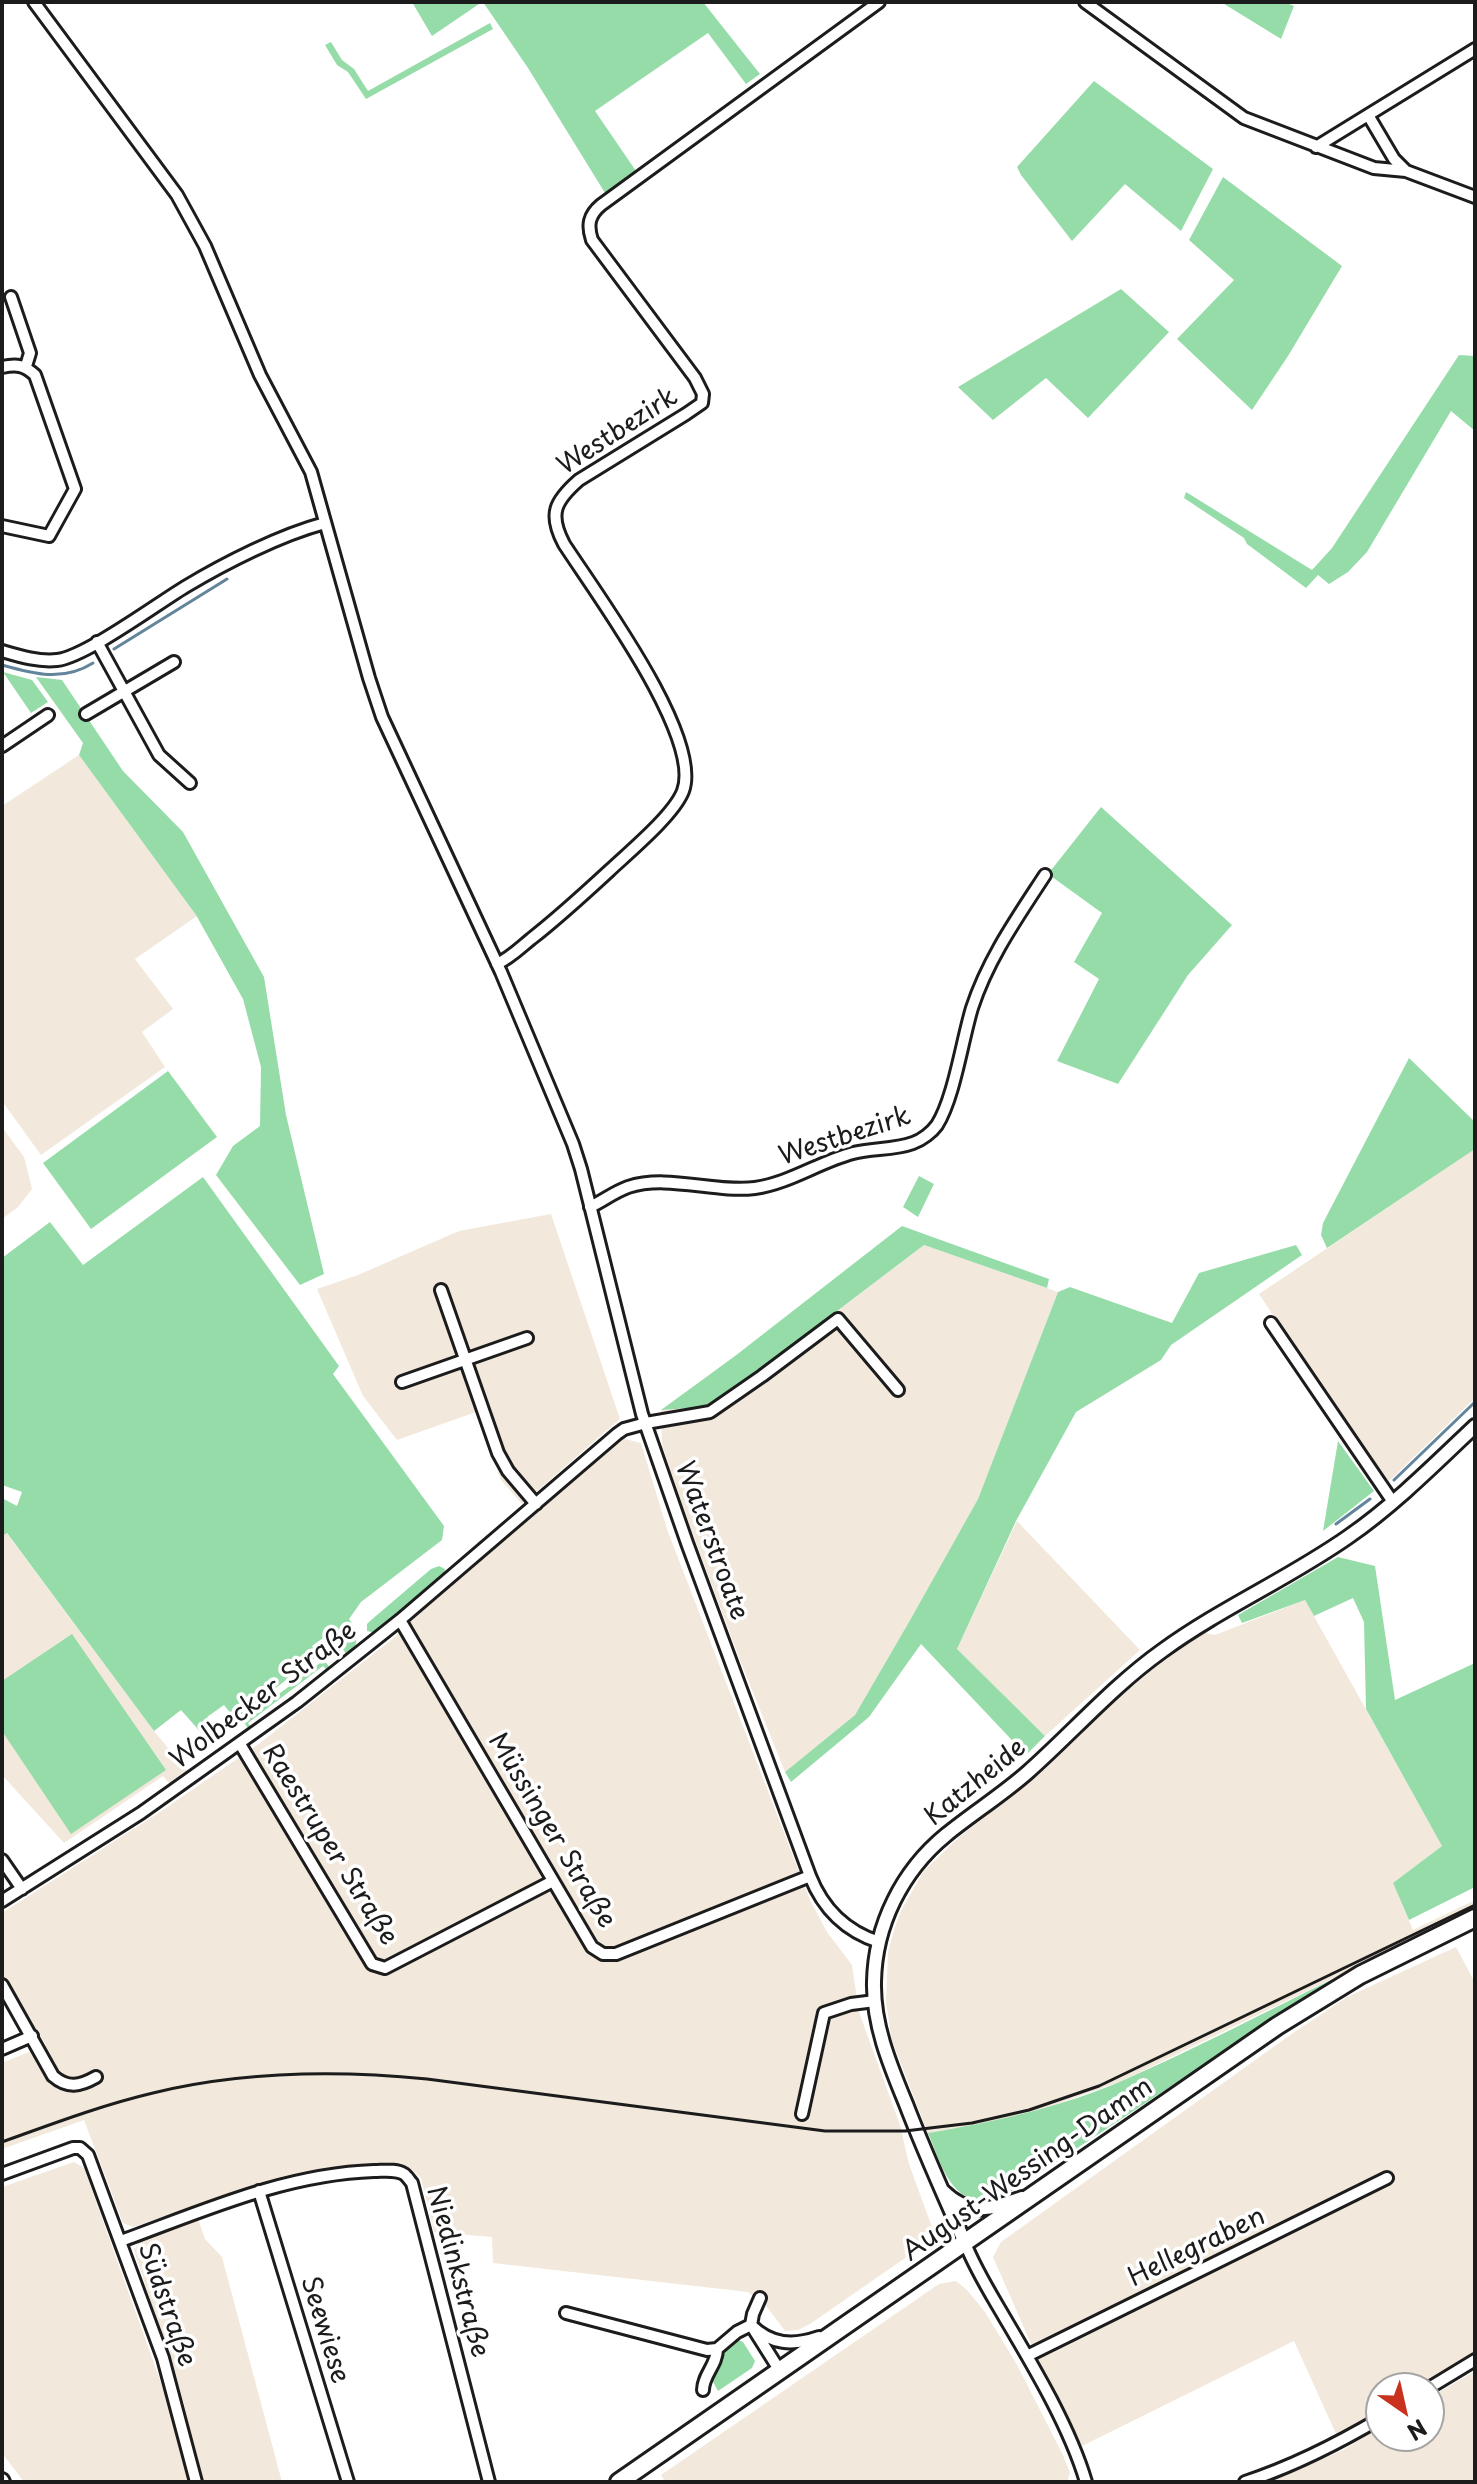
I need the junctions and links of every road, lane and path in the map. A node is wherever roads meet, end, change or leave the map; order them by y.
1 (34, 2) edge
2 (879, 2) edge
3 (1085, 2) edge
4 (1475, 49) edge
5 (1368, 115) junction
6 (1316, 147) junction
7 (1406, 171) junction
8 (1475, 197) edge
9 (11, 297) dead end
10 (26, 366) junction
11 (2, 367) edge
12 (325, 523) junction
13 (2, 526) edge
14 (97, 642) junction
15 (2, 651) edge
16 (174, 662) dead end
17 (124, 692) junction
18 (86, 714) dead end
19 (48, 715) dead end
20 (2, 746) edge
21 (190, 783) dead end
22 (1045, 875) dead end
23 (497, 964) junction
24 (590, 1207) junction
25 (441, 1290) dead end
26 (1271, 1323) dead end
27 (527, 1338) dead end
28 (465, 1359) junction
29 (402, 1382) dead end
30 (898, 1390) dead end
31 (646, 1423) junction
32 (1475, 1426) edge
33 (1393, 1502) junction
34 (536, 1504) junction
35 (400, 1620) junction
36 (240, 1744) junction
37 (2, 1860) edge
38 (810, 1876) junction
39 (553, 1881) junction
40 (22, 1889) junction
41 (2, 1901) edge
42 (1475, 1918) edge
43 (879, 1942) junction
44 (2, 1985) edge
45 (875, 2001) junction
46 (32, 2036) junction
47 (2, 2049) edge
48 (96, 2077) dead end
49 (802, 2114) dead end
50 (2, 2174) edge
51 (1387, 2178) dead end
52 (941, 2189) junction
53 (259, 2191) junction
54 (1040, 2191) junction
55 (121, 2241) junction
56 (965, 2243) junction
57 (760, 2298) dead end
58 (566, 2313) dead end
59 (849, 2323) junction
60 (751, 2325) junction
61 (717, 2349) junction
62 (1027, 2356) junction
63 (1475, 2360) edge
64 (780, 2371) junction
65 (1445, 2378) edge
66 (703, 2390) dead end
67 (1365, 2428) edge
68 (196, 2482) edge
69 (348, 2482) edge
70 (489, 2482) edge
71 (619, 2482) edge
72 (1086, 2482) edge
73 (1245, 2482) edge

1 - 12 street
2 - 23 street, Westbezirk
3 - 6 street
4 - 5 street
5 - 6 street
5 - 7 street
6 - 7 street
7 - 8 street
9 - 10 street
10 - 11 street
10 - 13 street
12 - 14 street
12 - 23 street
14 - 15 street
14 - 17 street
16 - 17 street
17 - 18 street
17 - 21 street
19 - 20 street
22 - 24 street, Westbezirk
23 - 24 street
24 - 31 street
25 - 28 street
26 - 33 street
27 - 28 street
28 - 29 street
28 - 34 street
30 - 31 street
31 - 34 street, Wolbecker Straße
31 - 38 street, Waterstroate
32 - 33 street, Katzheide
33 - 43 street, Katzheide
34 - 35 street, Wolbecker Straße
35 - 36 street, Wolbecker Straße
35 - 39 street, Müssinger Straße
36 - 39 street, Raestruper Straße
36 - 40 street, Wolbecker Straße
37 - 40 street
38 - 39 street, Müssinger Straße
38 - 43 street, Waterstroate
40 - 41 street, Wolbecker Straße
42 - 54 main road, August-Wessing-Damm
43 - 45 street, Katzheide
44 - 46 street
45 - 49 street
45 - 52 street, Katzheide
46 - 47 street
46 - 48 street
50 - 55 street, Südstraße
51 - 62 street, Hellegraben
52 - 54 street
52 - 56 street, Katzheide
53 - 55 street, Niedinkstraße
53 - 69 street, Seewiese
53 - 70 street, Niedinkstraße
54 - 56 main road, August-Wessing-Damm
55 - 68 street, Südstraße
56 - 59 main road, August-Wessing-Damm
56 - 62 street
57 - 60 street
58 - 61 street
59 - 60 street
59 - 64 main road, August-Wessing-Damm
60 - 61 street
60 - 64 street
61 - 66 street
62 - 72 street
63 - 65 street
64 - 71 main road, August-Wessing-Damm
67 - 73 street

